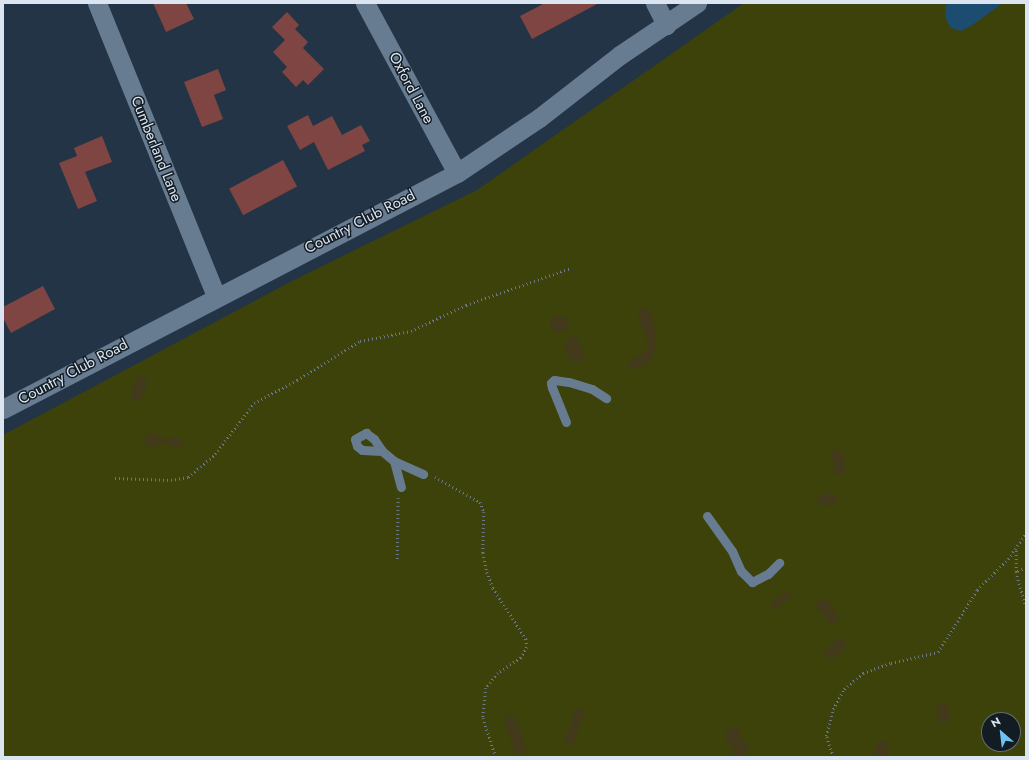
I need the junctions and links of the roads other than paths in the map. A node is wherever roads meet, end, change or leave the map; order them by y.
1 (97, 3) edge
2 (365, 3) edge
3 (655, 3) edge
4 (696, 3) edge
5 (666, 25) junction
6 (457, 173) junction
7 (216, 296) junction
8 (606, 398) dead end
9 (3, 408) edge
10 (566, 422) dead end
11 (382, 451) dead end
12 (394, 461) junction
13 (423, 474) road end
14 (401, 487) road end
15 (707, 516) dead end
16 (779, 563) dead end

1 - 7 street, Cumberland Lane
2 - 6 street, Oxford Lane
3 - 5 street
4 - 5 street, Country Club Road
5 - 6 street, Country Club Road
6 - 7 street, Country Club Road
7 - 9 street, Country Club Road
8 - 10 lane
11 - 12 lane
12 - 13 lane
12 - 14 lane
15 - 16 lane

